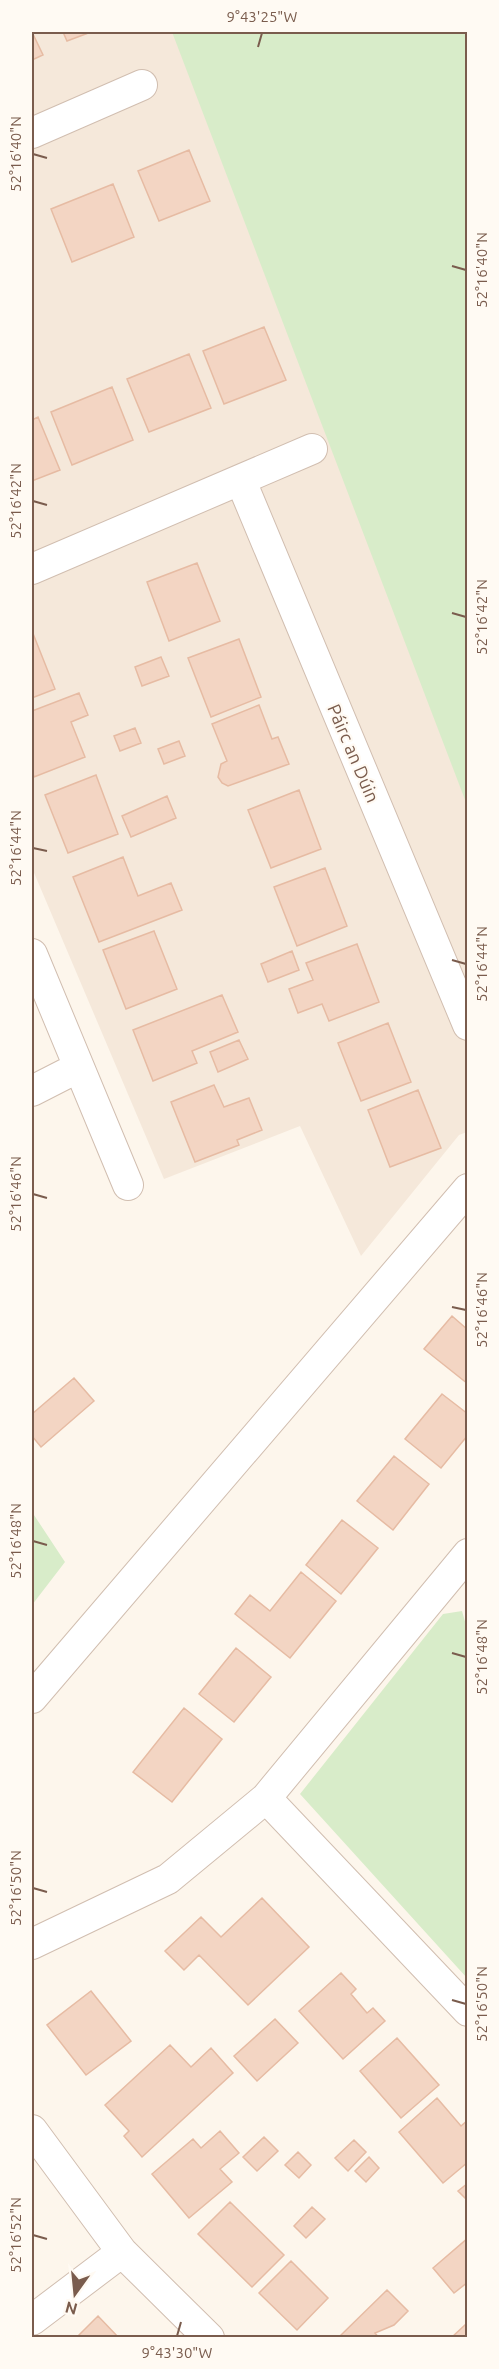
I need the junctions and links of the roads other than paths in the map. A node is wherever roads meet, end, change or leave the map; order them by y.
1 (142, 85) dead end
2 (32, 133) edge
3 (312, 449) dead end
4 (241, 481) junction
5 (32, 569) edge
6 (32, 954) edge
7 (468, 1025) edge
8 (79, 1066) junction
9 (32, 1091) edge
10 (128, 1185) dead end
11 (468, 1189) edge
12 (462, 1570) edge
13 (32, 1698) edge
14 (266, 1798) junction
15 (32, 1944) edge
16 (468, 2011) edge
17 (32, 2130) edge
18 (122, 2252) junction
19 (32, 2320) edge
20 (209, 2337) edge

1 - 2 street
3 - 4 street
4 - 5 street
4 - 7 street, Páirc an Dúin
6 - 8 street
8 - 9 street
8 - 10 street
11 - 13 street
12 - 14 street
14 - 15 street
14 - 16 street
17 - 18 street
18 - 19 street
18 - 20 street

